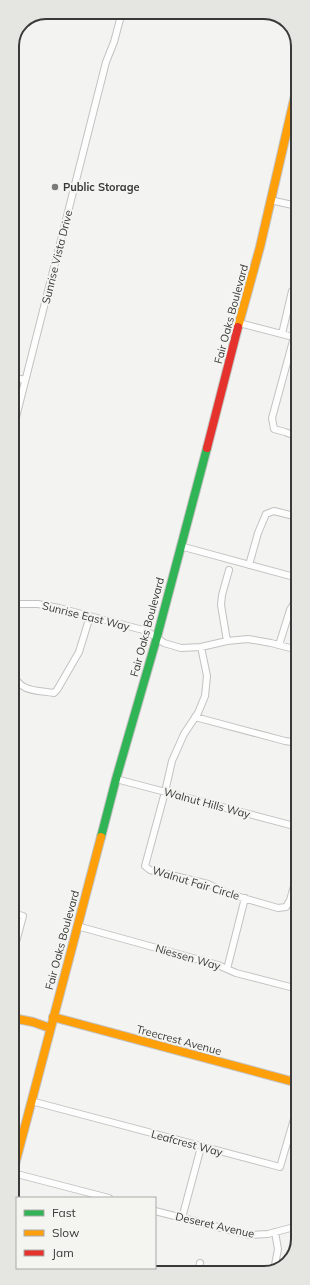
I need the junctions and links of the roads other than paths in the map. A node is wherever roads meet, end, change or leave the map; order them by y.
1 (120, 19) edge
2 (291, 111) edge
3 (270, 200) junction
4 (291, 204) edge
5 (291, 295) edge
6 (239, 323) junction
7 (282, 334) junction
8 (291, 337) edge
9 (291, 355) edge
10 (19, 379) edge
11 (25, 380) junction
12 (19, 404) edge
13 (291, 434) edge
14 (291, 516) edge
15 (180, 546) junction
16 (249, 565) junction
17 (229, 570) dead end
18 (291, 576) edge
19 (19, 604) edge
20 (291, 608) edge
21 (90, 616) junction
22 (157, 637) junction
23 (226, 641) junction
24 (279, 645) junction
25 (201, 647) junction
26 (291, 648) edge
27 (19, 684) edge
28 (195, 717) junction
29 (291, 741) edge
30 (116, 779) junction
31 (165, 792) junction
32 (291, 825) edge
33 (291, 896) edge
34 (245, 898) junction
35 (19, 915) edge
36 (77, 926) junction
37 (19, 931) edge
38 (227, 969) junction
39 (291, 988) edge
40 (53, 1017) junction
41 (19, 1020) edge
42 (50, 1028) junction
43 (291, 1082) edge
44 (31, 1101) junction
45 (291, 1130) edge
46 (19, 1141) edge
47 (201, 1147) junction
48 (19, 1174) edge
49 (105, 1197) edge
50 (156, 1210) edge
51 (182, 1218) junction
52 (291, 1228) edge
53 (275, 1232) junction
54 (275, 1263) edge

1 - 11 street, Sunrise Vista Drive
2 - 3 main road, Fair Oaks Boulevard
3 - 4 street
3 - 6 main road, Fair Oaks Boulevard
5 - 7 street
6 - 7 street
6 - 15 main road, Fair Oaks Boulevard
7 - 8 street
9 - 13 street
10 - 11 street
11 - 12 street, Sunrise Vista Drive
14 - 16 street
15 - 16 street
15 - 22 main road, Fair Oaks Boulevard
16 - 18 street
17 - 23 street
19 - 21 street, Sunrise East Way
20 - 24 street
21 - 22 street, Sunrise East Way
21 - 27 street
22 - 25 street, Sunrise East Way
22 - 30 main road, Fair Oaks Boulevard
23 - 24 street, Sunrise East Way
23 - 25 street, Sunrise East Way
24 - 26 street, Sunrise East Way
25 - 28 street
28 - 29 street
28 - 31 street
30 - 31 street, Walnut Hills Way
30 - 36 main road, Fair Oaks Boulevard
31 - 32 street, Walnut Hills Way
31 - 34 street, Walnut Fair Circle
33 - 34 street, Walnut Fair Circle
34 - 38 street
35 - 37 street
36 - 38 street, Niessen Way
36 - 40 main road, Fair Oaks Boulevard
38 - 39 street, Niessen Way
40 - 42 main road, Fair Oaks Boulevard
40 - 43 main road, Treecrest Avenue
41 - 42 main road
42 - 44 main road, Fair Oaks Boulevard
44 - 46 main road, Fair Oaks Boulevard
44 - 47 street, Leafcrest Way
45 - 47 street, Leafcrest Way
47 - 51 street
48 - 49 street
50 - 51 street, Deseret Avenue
51 - 53 street, Deseret Avenue
52 - 53 street, Deseret Avenue
53 - 54 street

